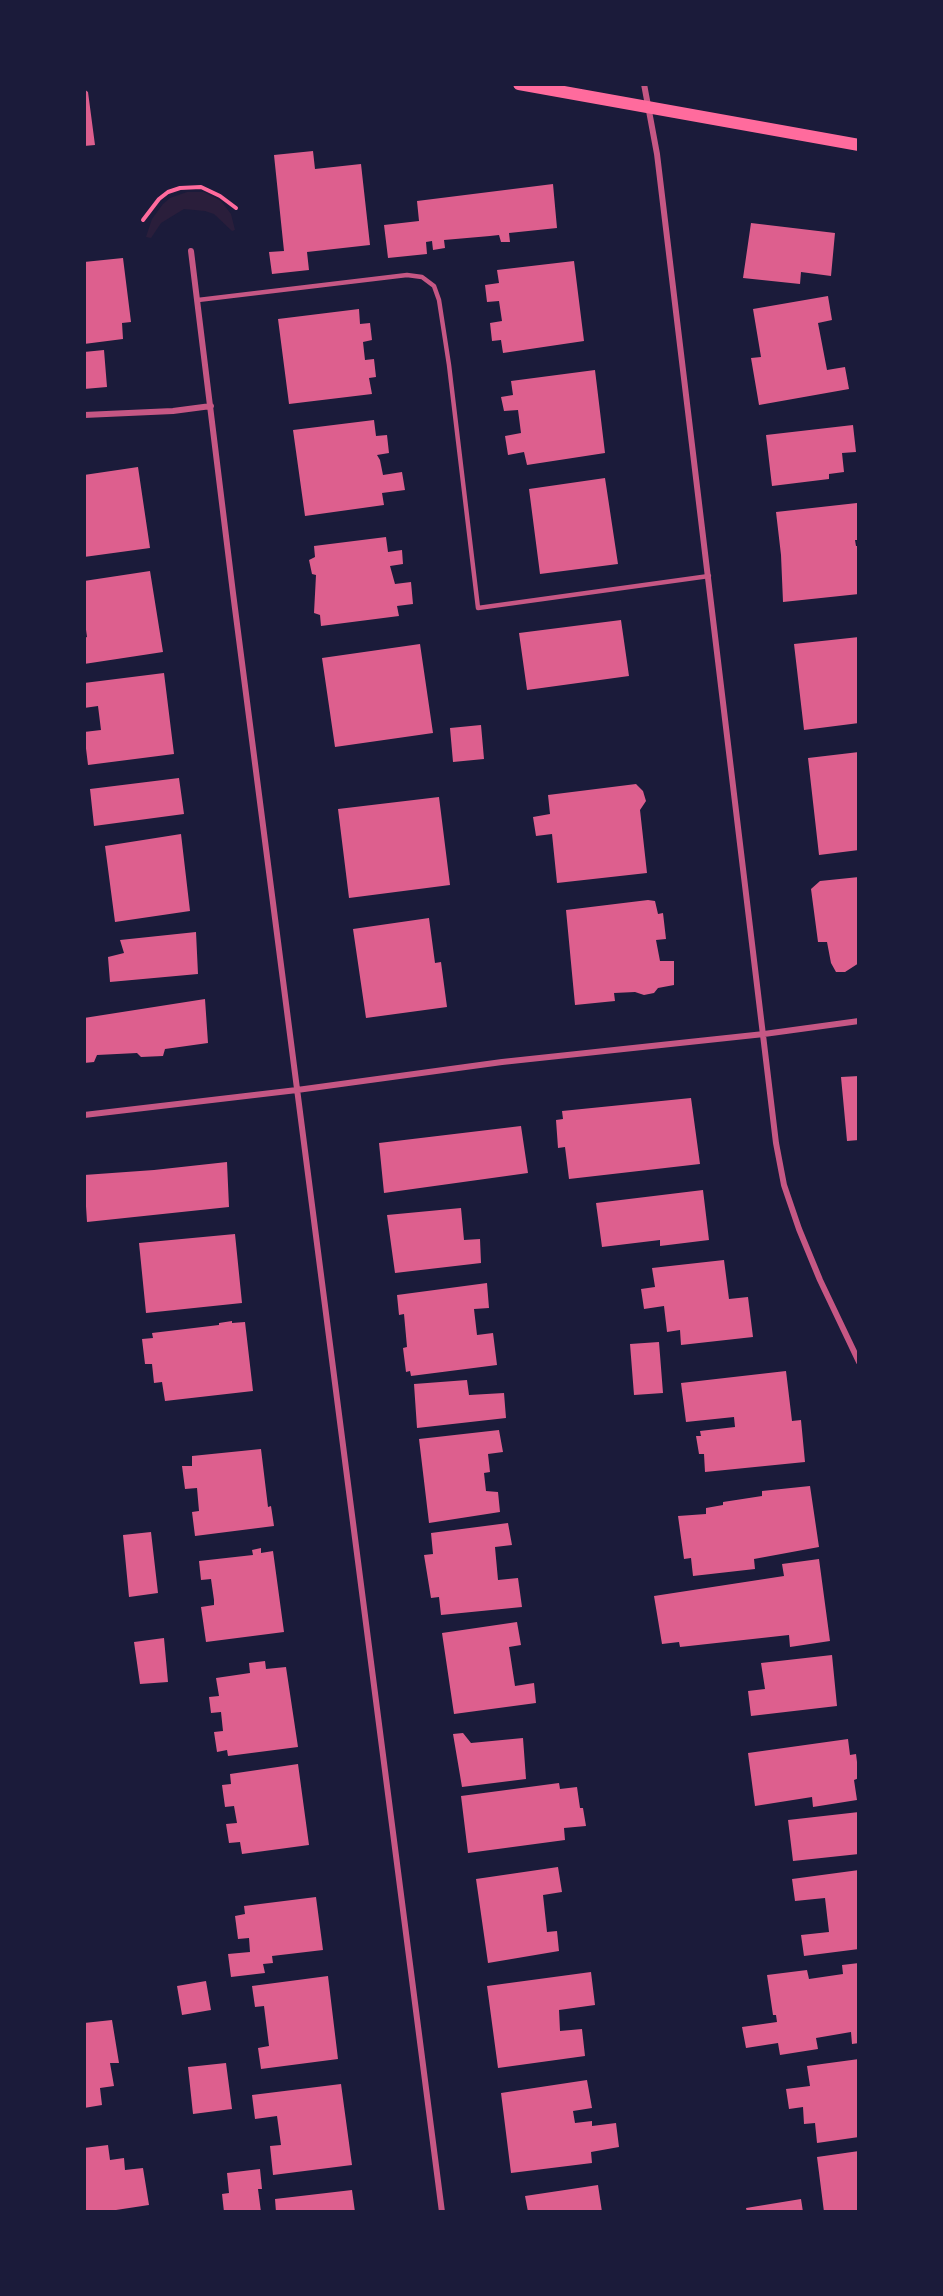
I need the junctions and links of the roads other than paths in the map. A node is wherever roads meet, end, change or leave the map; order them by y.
1 (519, 84) edge
2 (644, 84) edge
3 (648, 106) junction
4 (859, 145) edge
5 (191, 251) dead end
6 (198, 300) junction
7 (211, 406) junction
8 (84, 415) edge
9 (710, 576) junction
10 (859, 1021) edge
11 (764, 1034) junction
12 (297, 1090) junction
13 (84, 1115) edge
14 (859, 1362) edge
15 (442, 2212) edge

1 - 3 main road
2 - 3 street
3 - 4 main road
3 - 9 street
5 - 6 street
6 - 7 street
6 - 9 lane
7 - 8 street
7 - 12 street
9 - 11 street
10 - 11 street
11 - 12 street
11 - 14 street
12 - 13 street
12 - 15 street

